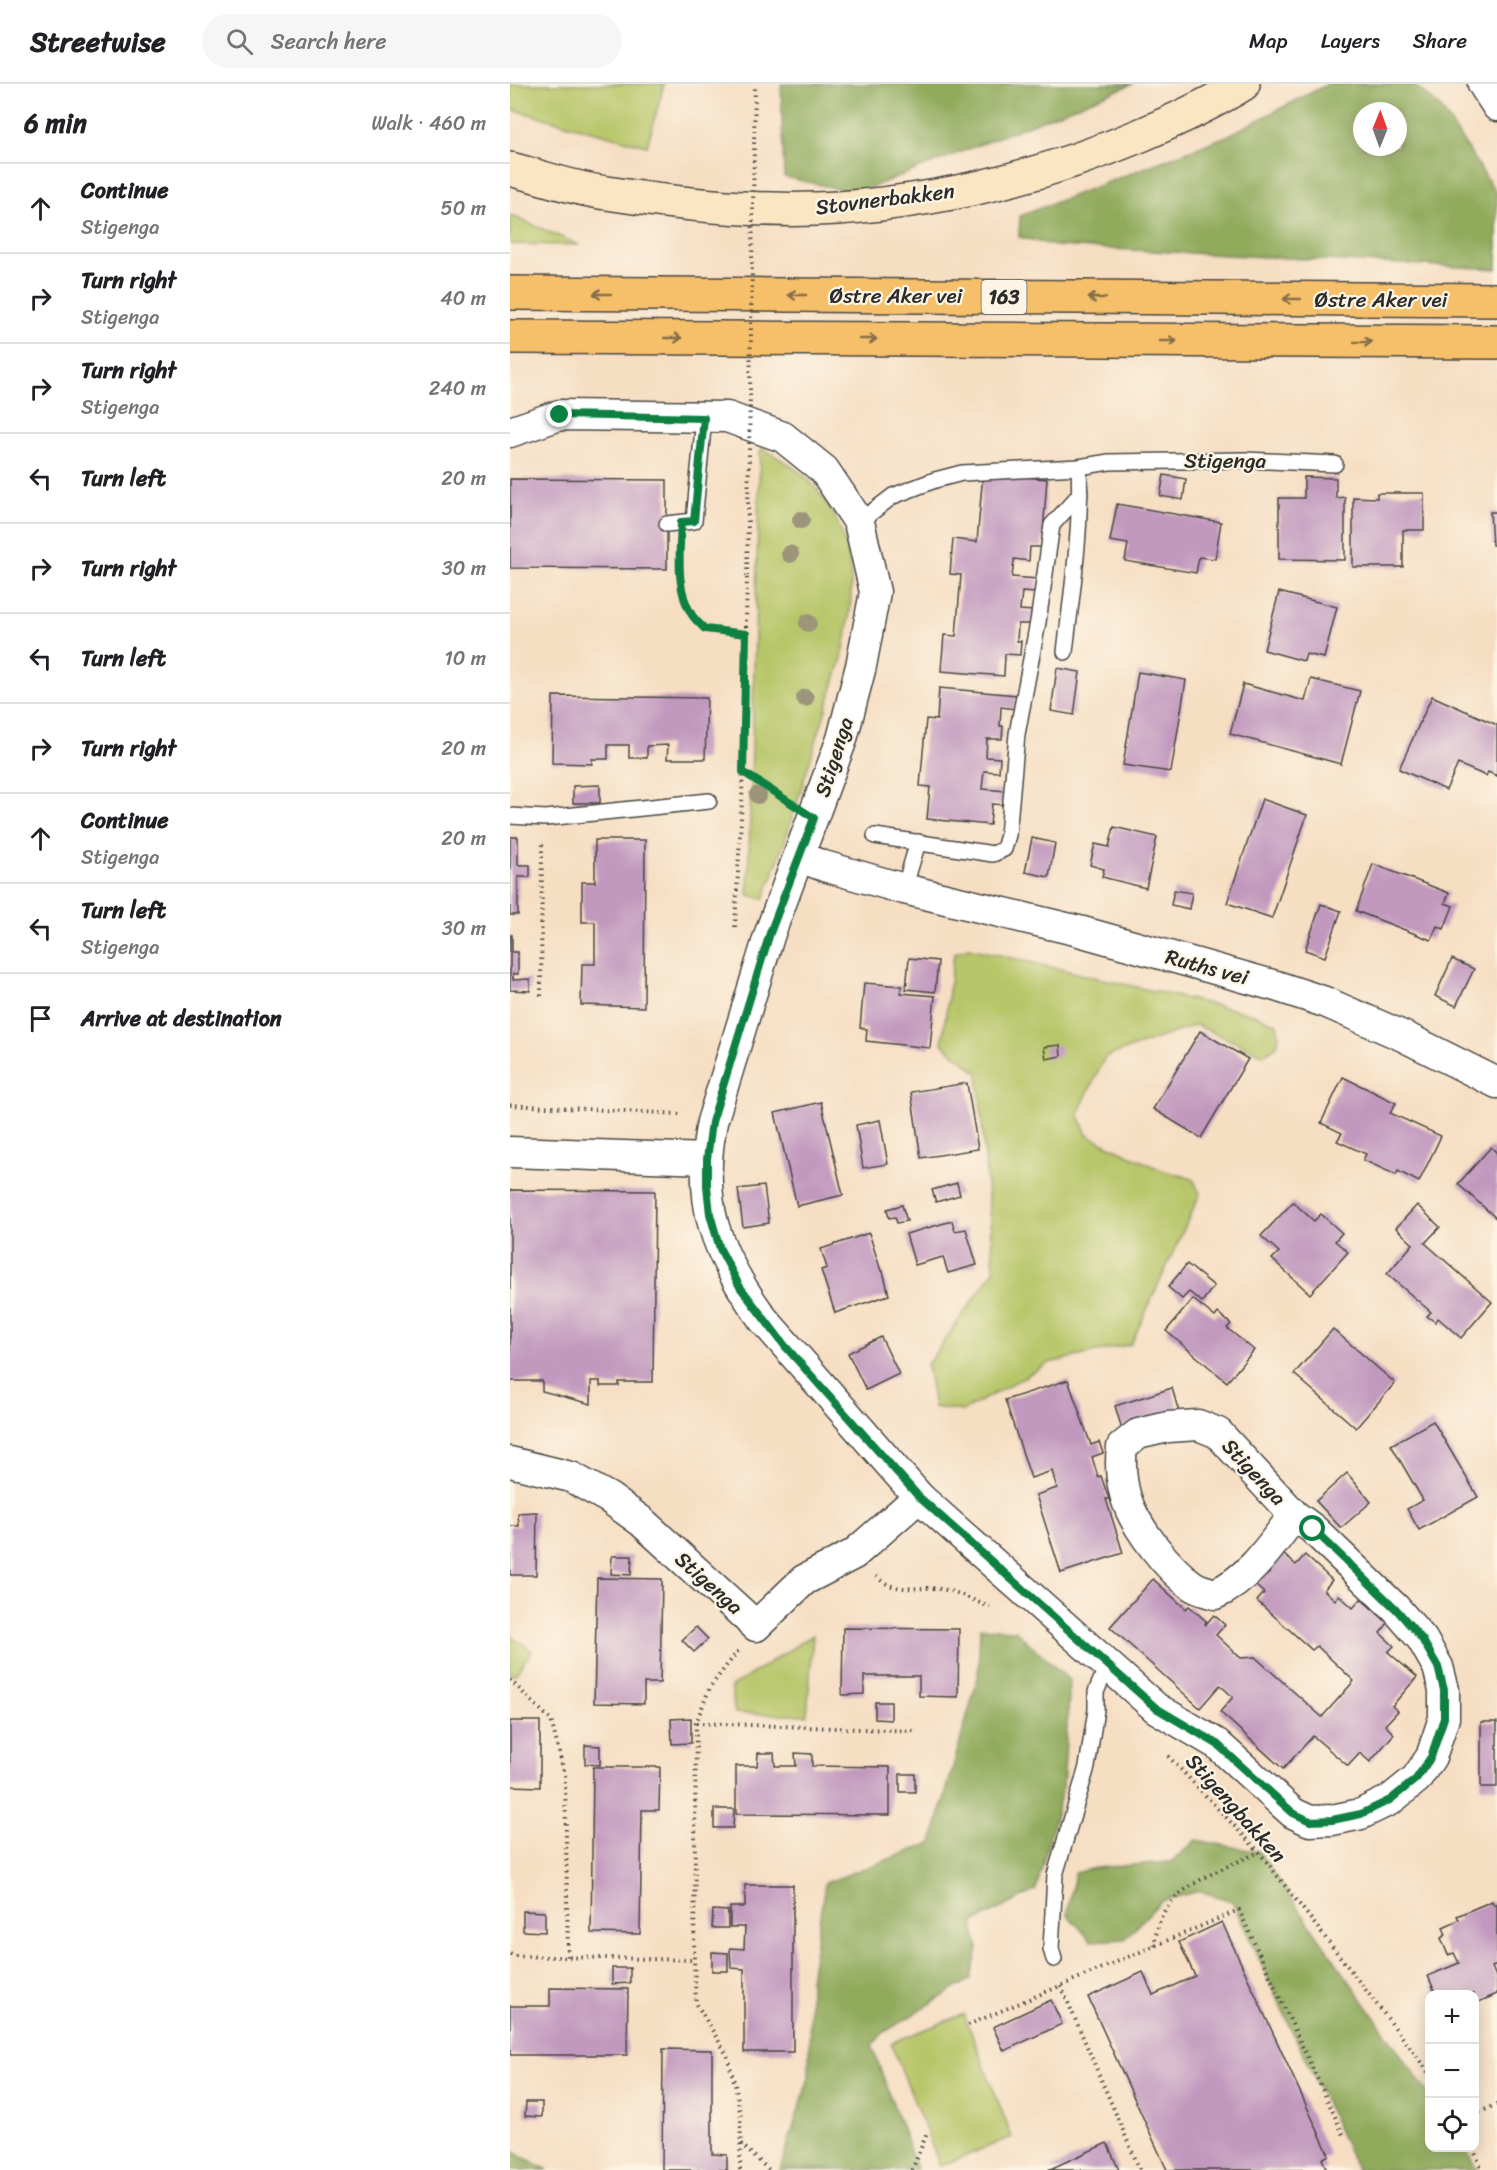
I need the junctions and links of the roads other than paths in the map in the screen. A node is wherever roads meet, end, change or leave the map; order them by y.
1 (1243, 84) edge
2 (1483, 84) edge
3 (1497, 106) edge
4 (510, 169) edge
5 (510, 294) edge
6 (1497, 300) edge
7 (510, 337) edge
8 (1497, 342) edge
9 (704, 418) junction
10 (510, 432) edge
11 (1335, 464) dead end
12 (1079, 467) junction
13 (1080, 494) junction
14 (859, 522) junction
15 (674, 523) road end
16 (1065, 652) dead end
17 (710, 801) dead end
18 (510, 816) edge
19 (875, 836) dead end
20 (918, 842) junction
21 (799, 857) junction
22 (904, 889) junction
23 (1497, 1083) edge
24 (510, 1152) edge
25 (707, 1159) junction
26 (510, 1462) edge
27 (919, 1497) junction
28 (1294, 1515) junction
29 (1107, 1666) junction
30 (1054, 1959) road end

1 - 4 street, Stovnerbakken
2 - 3 street
6 -> 5 highway, Østre Aker vei / 163
7 -> 8 highway, Østre Aker vei / 163
9 - 10 street, Stigenga
9 - 14 street, Stigenga
9 - 15 lane
11 - 12 lane, Stigenga
12 - 13 lane
12 - 14 lane, Stigenga
13 - 16 lane
13 - 20 lane
14 - 21 street, Stigenga
17 - 18 lane
19 - 20 lane
20 - 22 lane
21 - 22 street, Ruths vei
21 - 25 street, Stigenga
22 - 23 street, Ruths vei
24 - 25 street
25 - 27 street, Stigenga
26 - 27 street, Stigenga
27 - 29 street, Stigenga
28 - 28 street, Stigenga
28 - 29 street, Stigenga
29 - 30 lane

